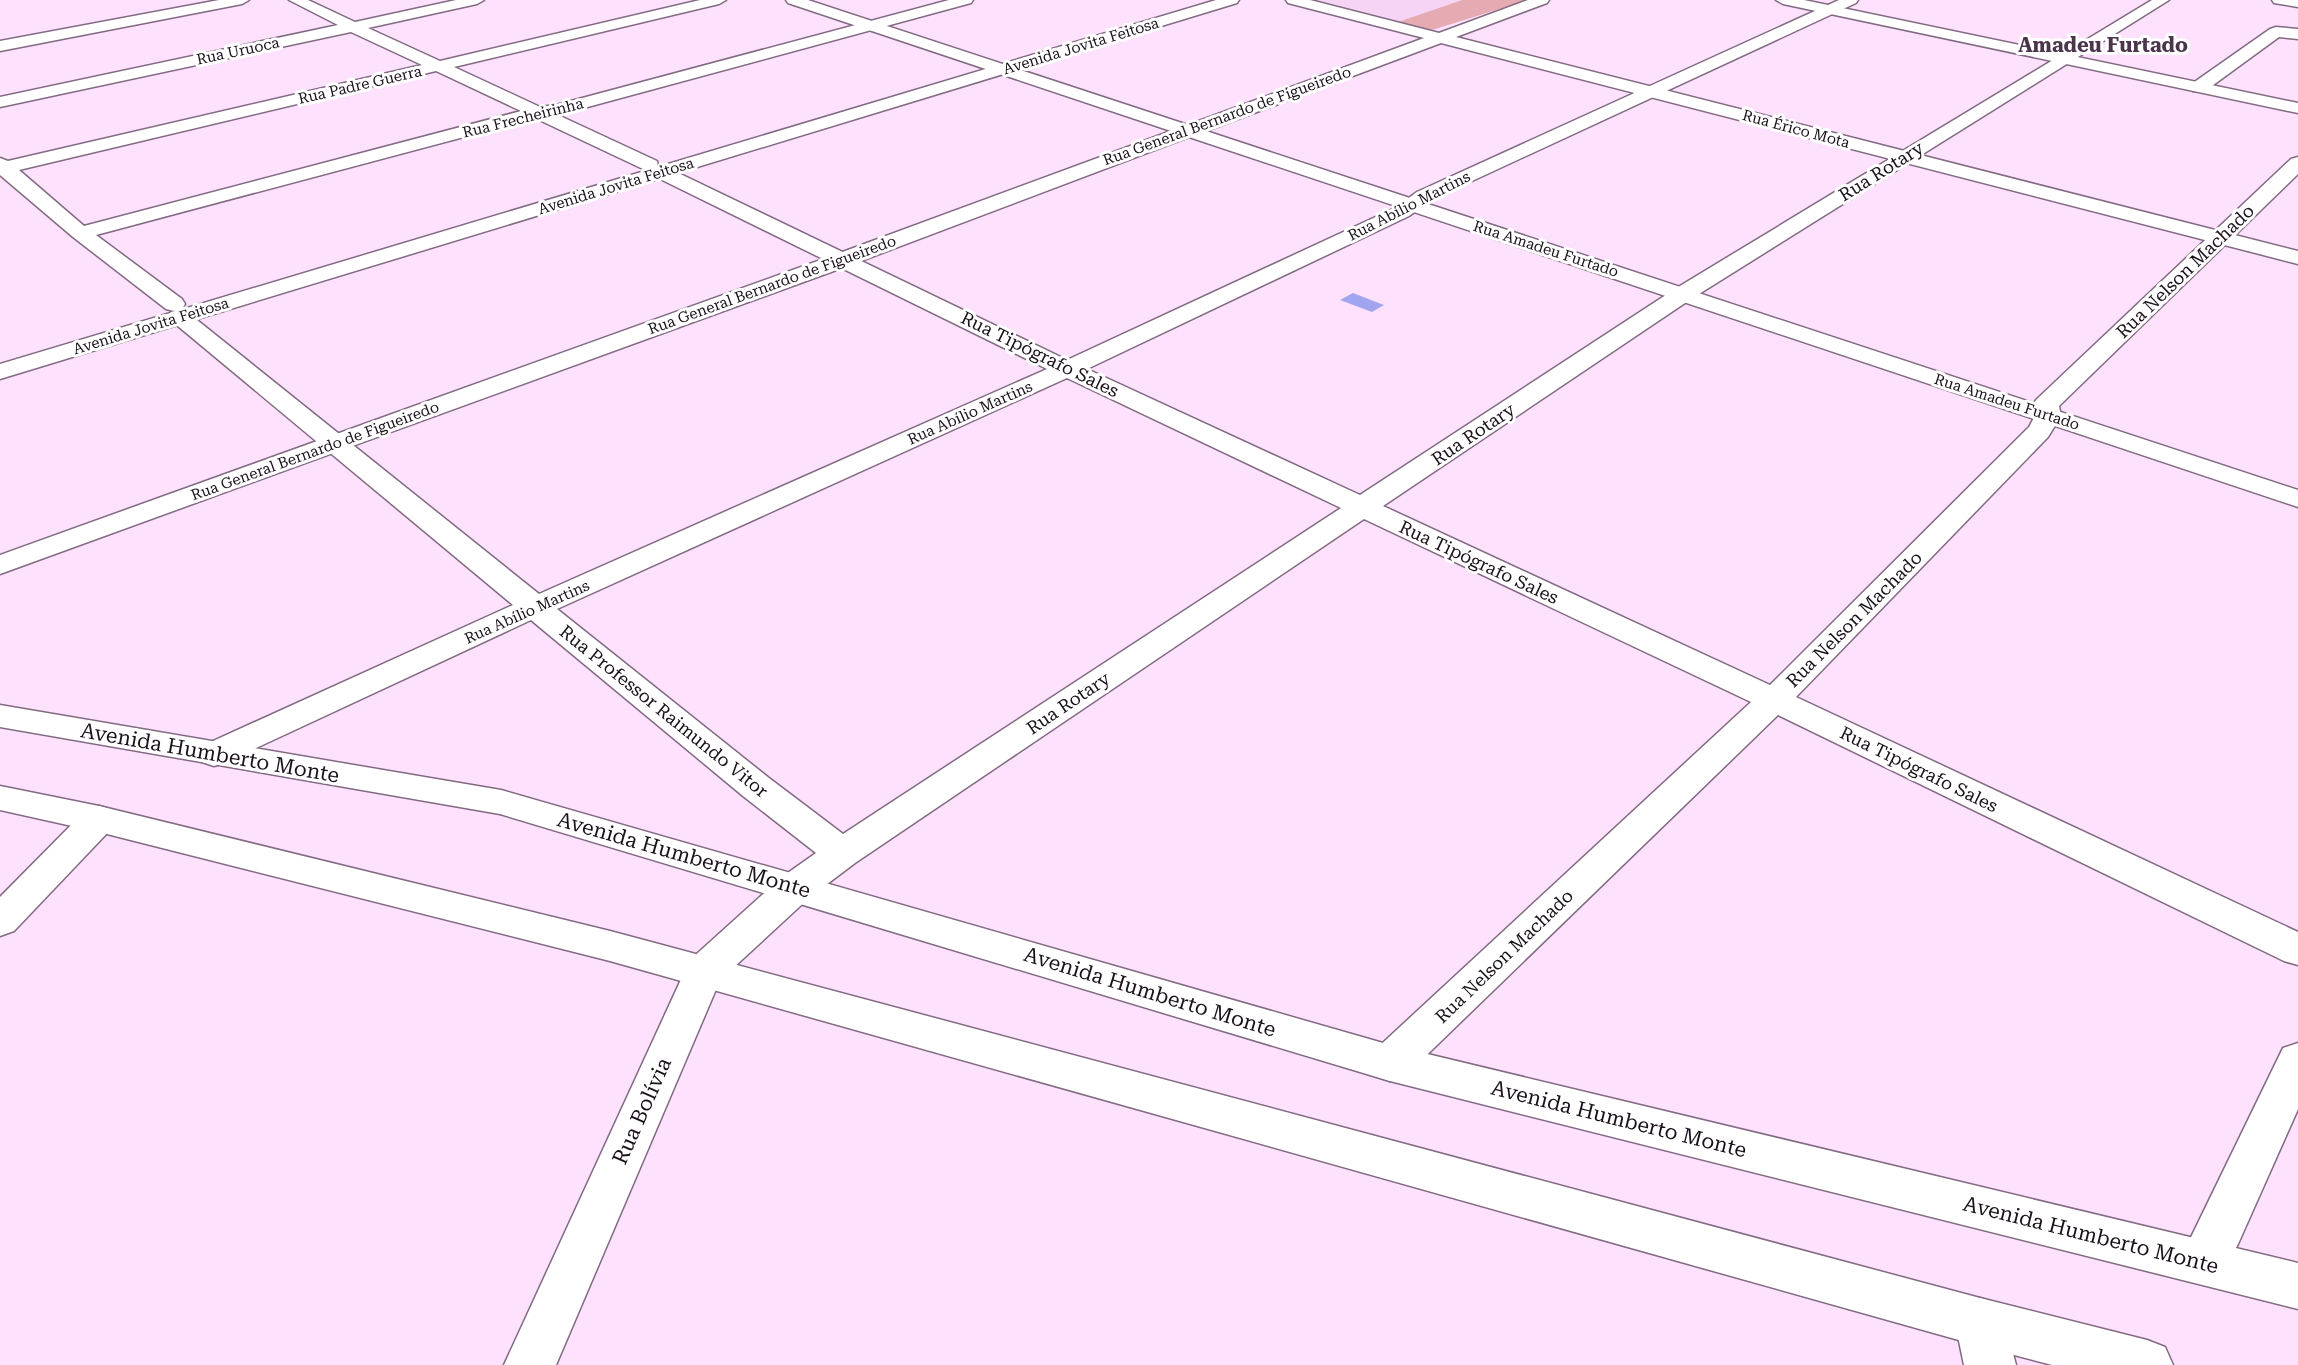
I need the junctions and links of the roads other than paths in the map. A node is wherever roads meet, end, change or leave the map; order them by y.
1 (242, 0) edge
2 (296, 0) edge
3 (477, 0) edge
4 (719, 0) edge
5 (793, 0) edge
6 (966, 0) edge
7 (1201, 0) edge
8 (1232, 0) edge
9 (1293, 0) edge
10 (1542, 0) edge
11 (1783, 0) edge
12 (1851, 0) edge
13 (2162, 0) edge
14 (2279, 0) edge
15 (2298, 3) edge
16 (1829, 10) junction
17 (872, 26) junction
18 (350, 27) junction
19 (2298, 34) edge
20 (1439, 37) junction
21 (0, 46) edge
22 (2063, 59) junction
23 (436, 67) junction
24 (996, 67) junction
25 (2199, 87) junction
26 (1650, 91) junction
27 (0, 102) edge
28 (2298, 108) edge
29 (535, 113) junction
30 (1188, 130) junction
31 (1902, 157) junction
32 (2298, 164) edge
33 (2, 167) edge
34 (655, 169) junction
35 (1413, 205) junction
36 (80, 233) junction
37 (2218, 237) junction
38 (2298, 258) edge
39 (845, 259) junction
40 (1683, 294) junction
41 (177, 310) junction
42 (0, 357) edge
43 (1067, 369) junction
44 (0, 372) edge
45 (2048, 416) junction
46 (335, 444) junction
47 (2298, 499) edge
48 (1363, 507) junction
49 (0, 565) edge
50 (537, 606) junction
51 (1774, 700) junction
52 (0, 716) edge
53 (214, 754) junction
54 (0, 798) edge
55 (99, 819) junction
56 (842, 853) junction
57 (796, 887) junction
58 (0, 921) edge
59 (2298, 950) edge
60 (704, 971) junction
61 (2298, 1060) edge
62 (1390, 1063) junction
63 (2203, 1262) junction
64 (2298, 1286) edge
65 (1985, 1343) edge
66 (530, 1365) edge
67 (2147, 1365) edge

1 - 21 street
2 - 18 street, Rua Tipógrafo Sales
3 - 18 street, Rua Uruoca
4 - 23 street, Rua Padre Guerra
5 - 17 street, Rua Amadeu Furtado
6 - 17 street, Rua Frecheirinha
7 - 24 street, Avenida Jovita Feitosa
8 - 24 street, Avenida Jovita Feitosa
9 - 20 street, Rua Érico Mota
10 - 20 street, Rua General Bernardo de Figueiredo
11 - 16 street
12 - 16 street, Rua Abílio Martins
13 - 22 street, Rua Rotary
14 - 15 street
16 - 22 street
16 - 26 street, Rua Abílio Martins
17 - 24 street, Rua Amadeu Furtado
17 - 29 street, Rua Frecheirinha
18 - 23 street, Rua Tipógrafo Sales
18 - 27 street, Rua Uruoca
19 - 25 street
20 - 26 street, Rua Érico Mota
20 - 30 street, Rua General Bernardo de Figueiredo
22 - 25 street
22 - 31 street, Rua Rotary
23 - 29 street, Rua Tipógrafo Sales
23 - 33 street, Rua Padre Guerra
24 - 30 street, Rua Amadeu Furtado
24 - 34 street, Avenida Jovita Feitosa
25 - 28 street
26 - 31 street, Rua Érico Mota
26 - 35 street, Rua Abílio Martins
29 - 34 street, Rua Tipógrafo Sales
29 - 36 street, Rua Frecheirinha
30 - 35 street, Rua Amadeu Furtado
30 - 39 street, Rua General Bernardo de Figueiredo
31 - 37 street, Rua Érico Mota
31 - 40 street, Rua Rotary
32 - 37 street, Rua Nelson Machado
33 - 36 street, Rua Professor Raimundo Vitor
34 - 39 street, Rua Tipógrafo Sales
34 - 41 street, Avenida Jovita Feitosa
35 - 40 street, Rua Amadeu Furtado
35 - 43 street, Rua Abílio Martins
36 - 41 street, Rua Professor Raimundo Vitor
37 - 38 street, Rua Érico Mota
37 - 45 street, Rua Nelson Machado
39 - 43 street, Rua Tipógrafo Sales
39 - 46 street, Rua General Bernardo de Figueiredo
40 - 45 street, Rua Amadeu Furtado
40 - 48 street, Rua Rotary
41 - 42 street, Avenida Jovita Feitosa
41 - 44 street, Avenida Jovita Feitosa
41 - 46 street, Rua Professor Raimundo Vitor
43 - 48 street, Rua Tipógrafo Sales
43 - 50 street, Rua Abílio Martins
45 - 47 street, Rua Amadeu Furtado
45 - 51 street, Rua Nelson Machado
46 - 49 street, Rua General Bernardo de Figueiredo
46 - 50 street, Rua Professor Raimundo Vitor
48 - 51 street, Rua Tipógrafo Sales
48 - 56 street, Rua Rotary
50 - 53 street, Rua Abílio Martins
50 - 56 street, Rua Professor Raimundo Vitor
51 - 59 street, Rua Tipógrafo Sales
51 - 62 street, Rua Nelson Machado
52 - 53 street, Avenida Humberto Monte
53 - 57 street, Avenida Humberto Monte
54 - 55 street
55 - 58 street
55 - 60 street
56 - 57 street, Rua Rotary
57 - 60 street, Rua Bolívia
57 - 62 street, Avenida Humberto Monte
60 - 65 street
60 - 66 street, Rua Bolívia
61 - 63 street
62 - 63 street, Avenida Humberto Monte
63 - 64 street, Avenida Humberto Monte
65 - 67 street

